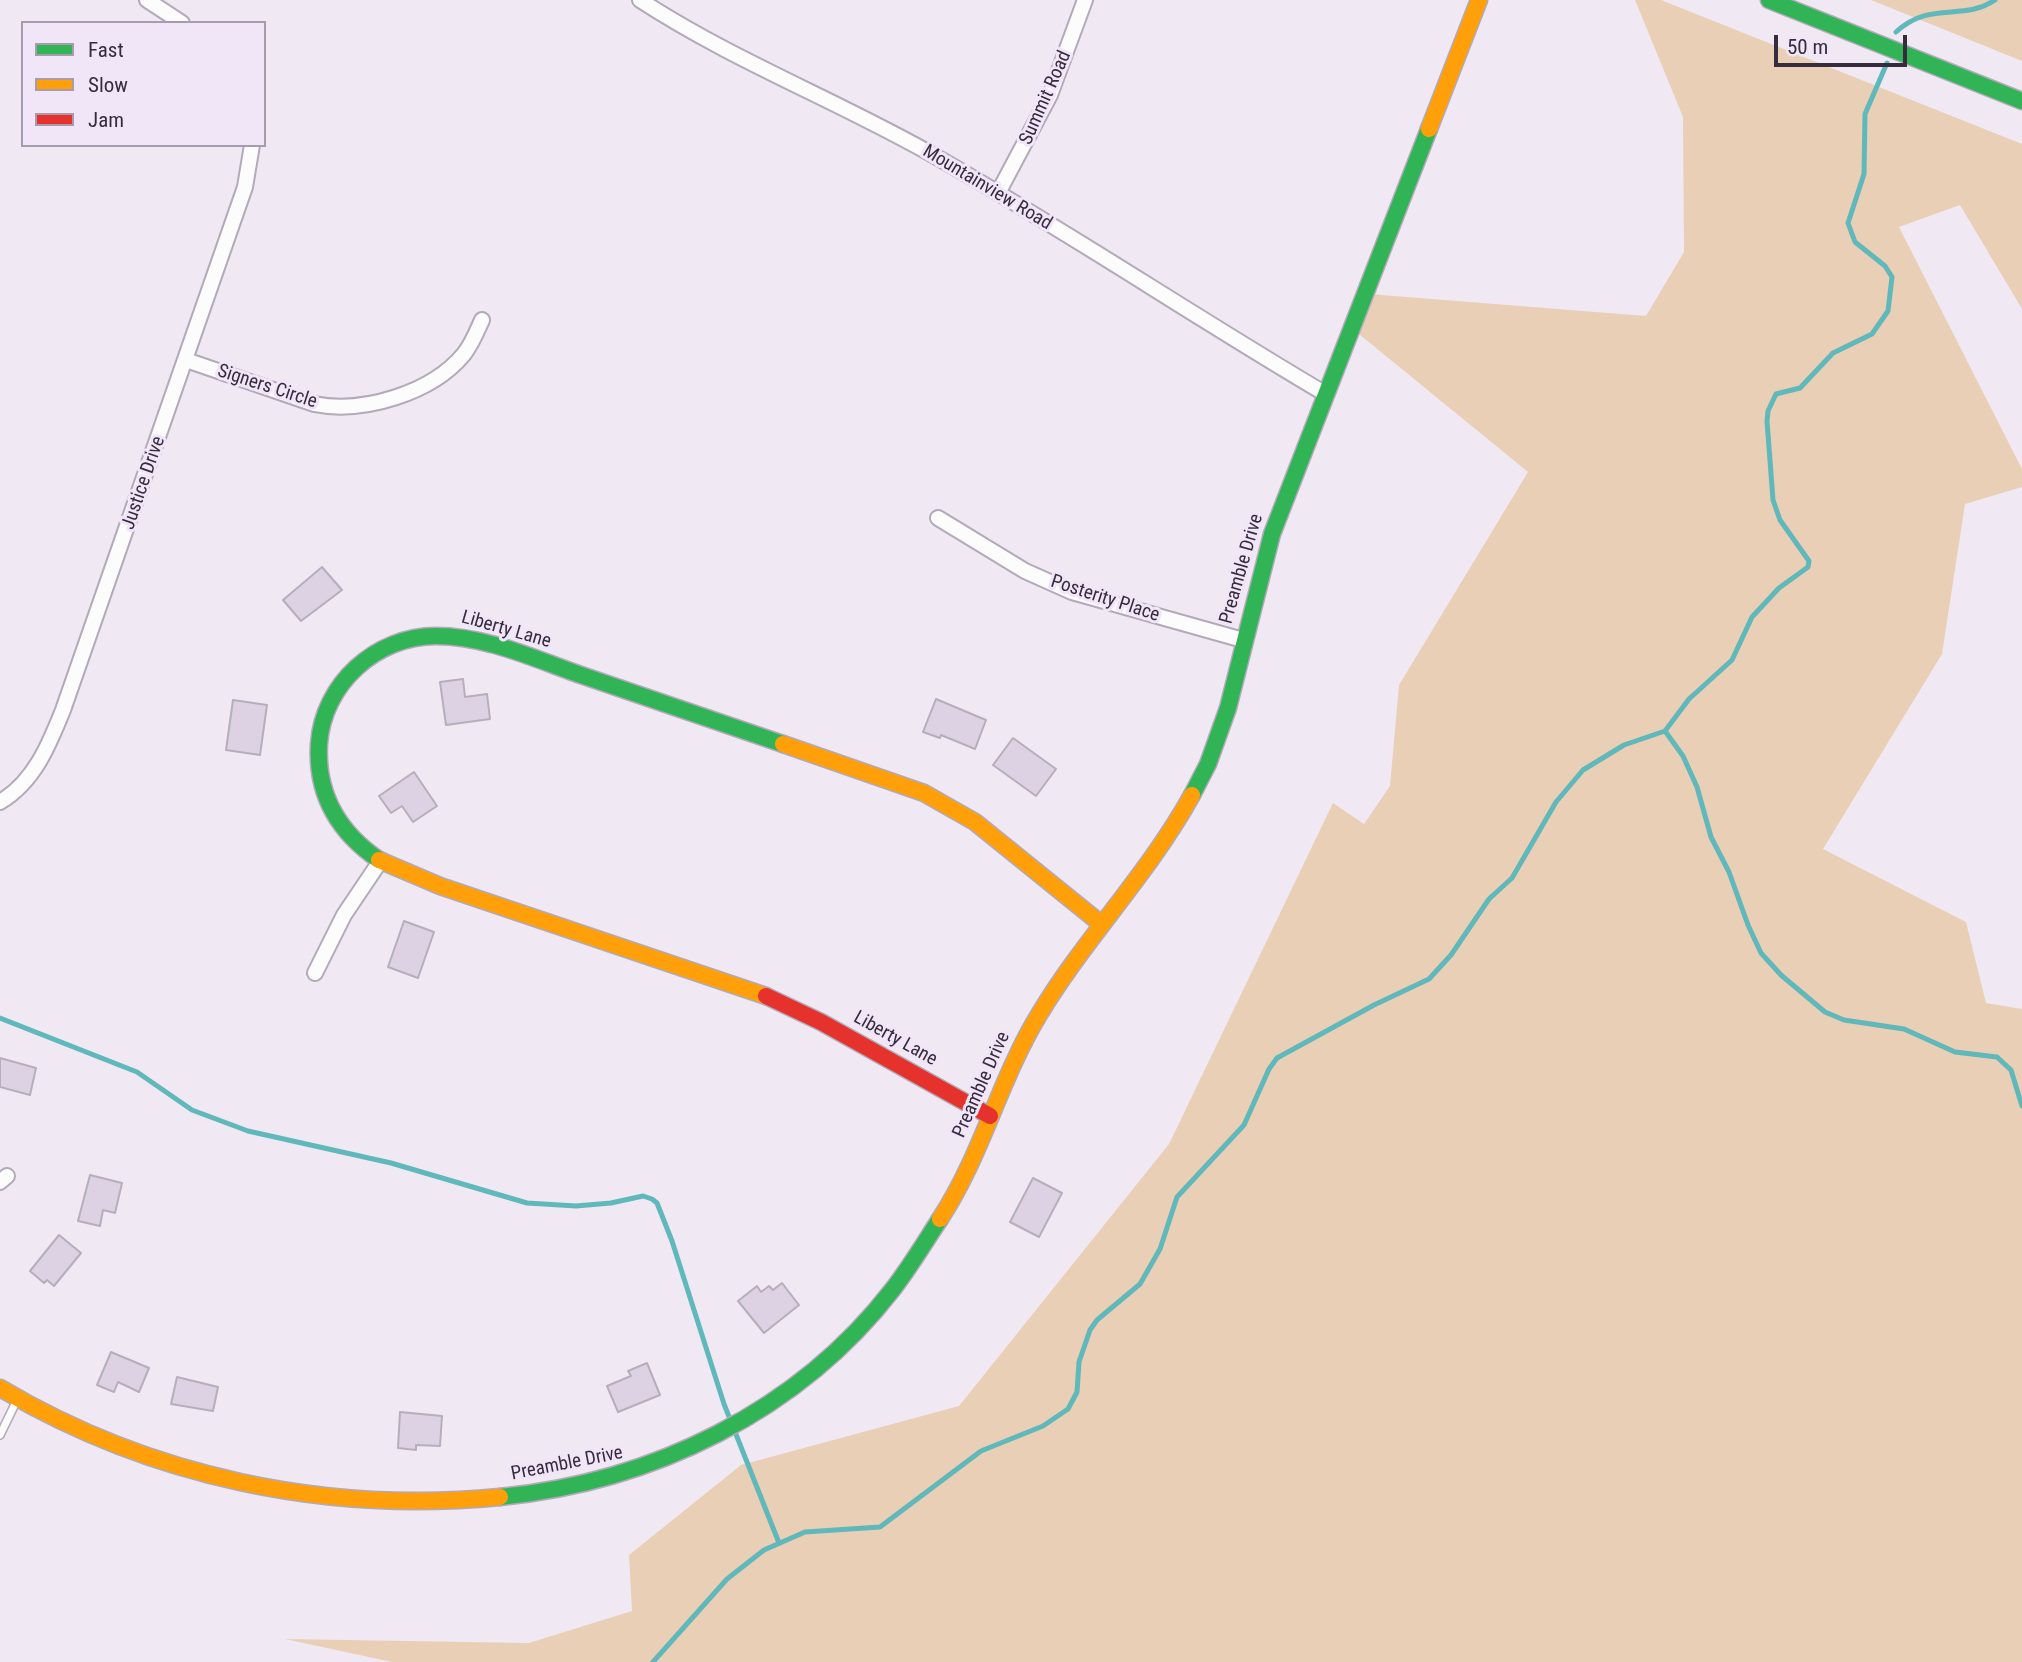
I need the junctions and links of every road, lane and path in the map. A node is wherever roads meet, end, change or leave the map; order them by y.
1 (147, 0) edge
2 (640, 0) edge
3 (1085, 0) edge
4 (1479, 0) edge
5 (1769, 0) edge
6 (178, 21) edge
7 (2022, 101) edge
8 (252, 147) edge
9 (998, 193) junction
10 (482, 320) dead end
11 (186, 360) junction
12 (1324, 393) junction
13 (938, 518) dead end
14 (1243, 640) junction
15 (0, 802) edge
16 (381, 860) junction
17 (1100, 923) junction
18 (315, 973) dead end
19 (990, 1116) junction
20 (0, 1388) edge
21 (18, 1399) junction
22 (0, 1434) edge

1 - 6 street
2 - 9 street, Mountainview Road
3 - 9 street, Summit Road
4 - 12 street, Preamble Drive
5 - 7 street
8 - 11 street, Justice Drive
9 - 12 street, Mountainview Road
10 - 11 street, Signers Circle
11 - 15 street, Justice Drive
12 - 14 street, Preamble Drive
13 - 14 street, Posterity Place
14 - 17 street, Preamble Drive
16 - 17 street, Liberty Lane
16 - 18 street
16 - 19 street, Liberty Lane
17 - 19 street, Preamble Drive
19 - 21 street, Preamble Drive
20 - 21 street, Preamble Drive
21 - 22 lane

